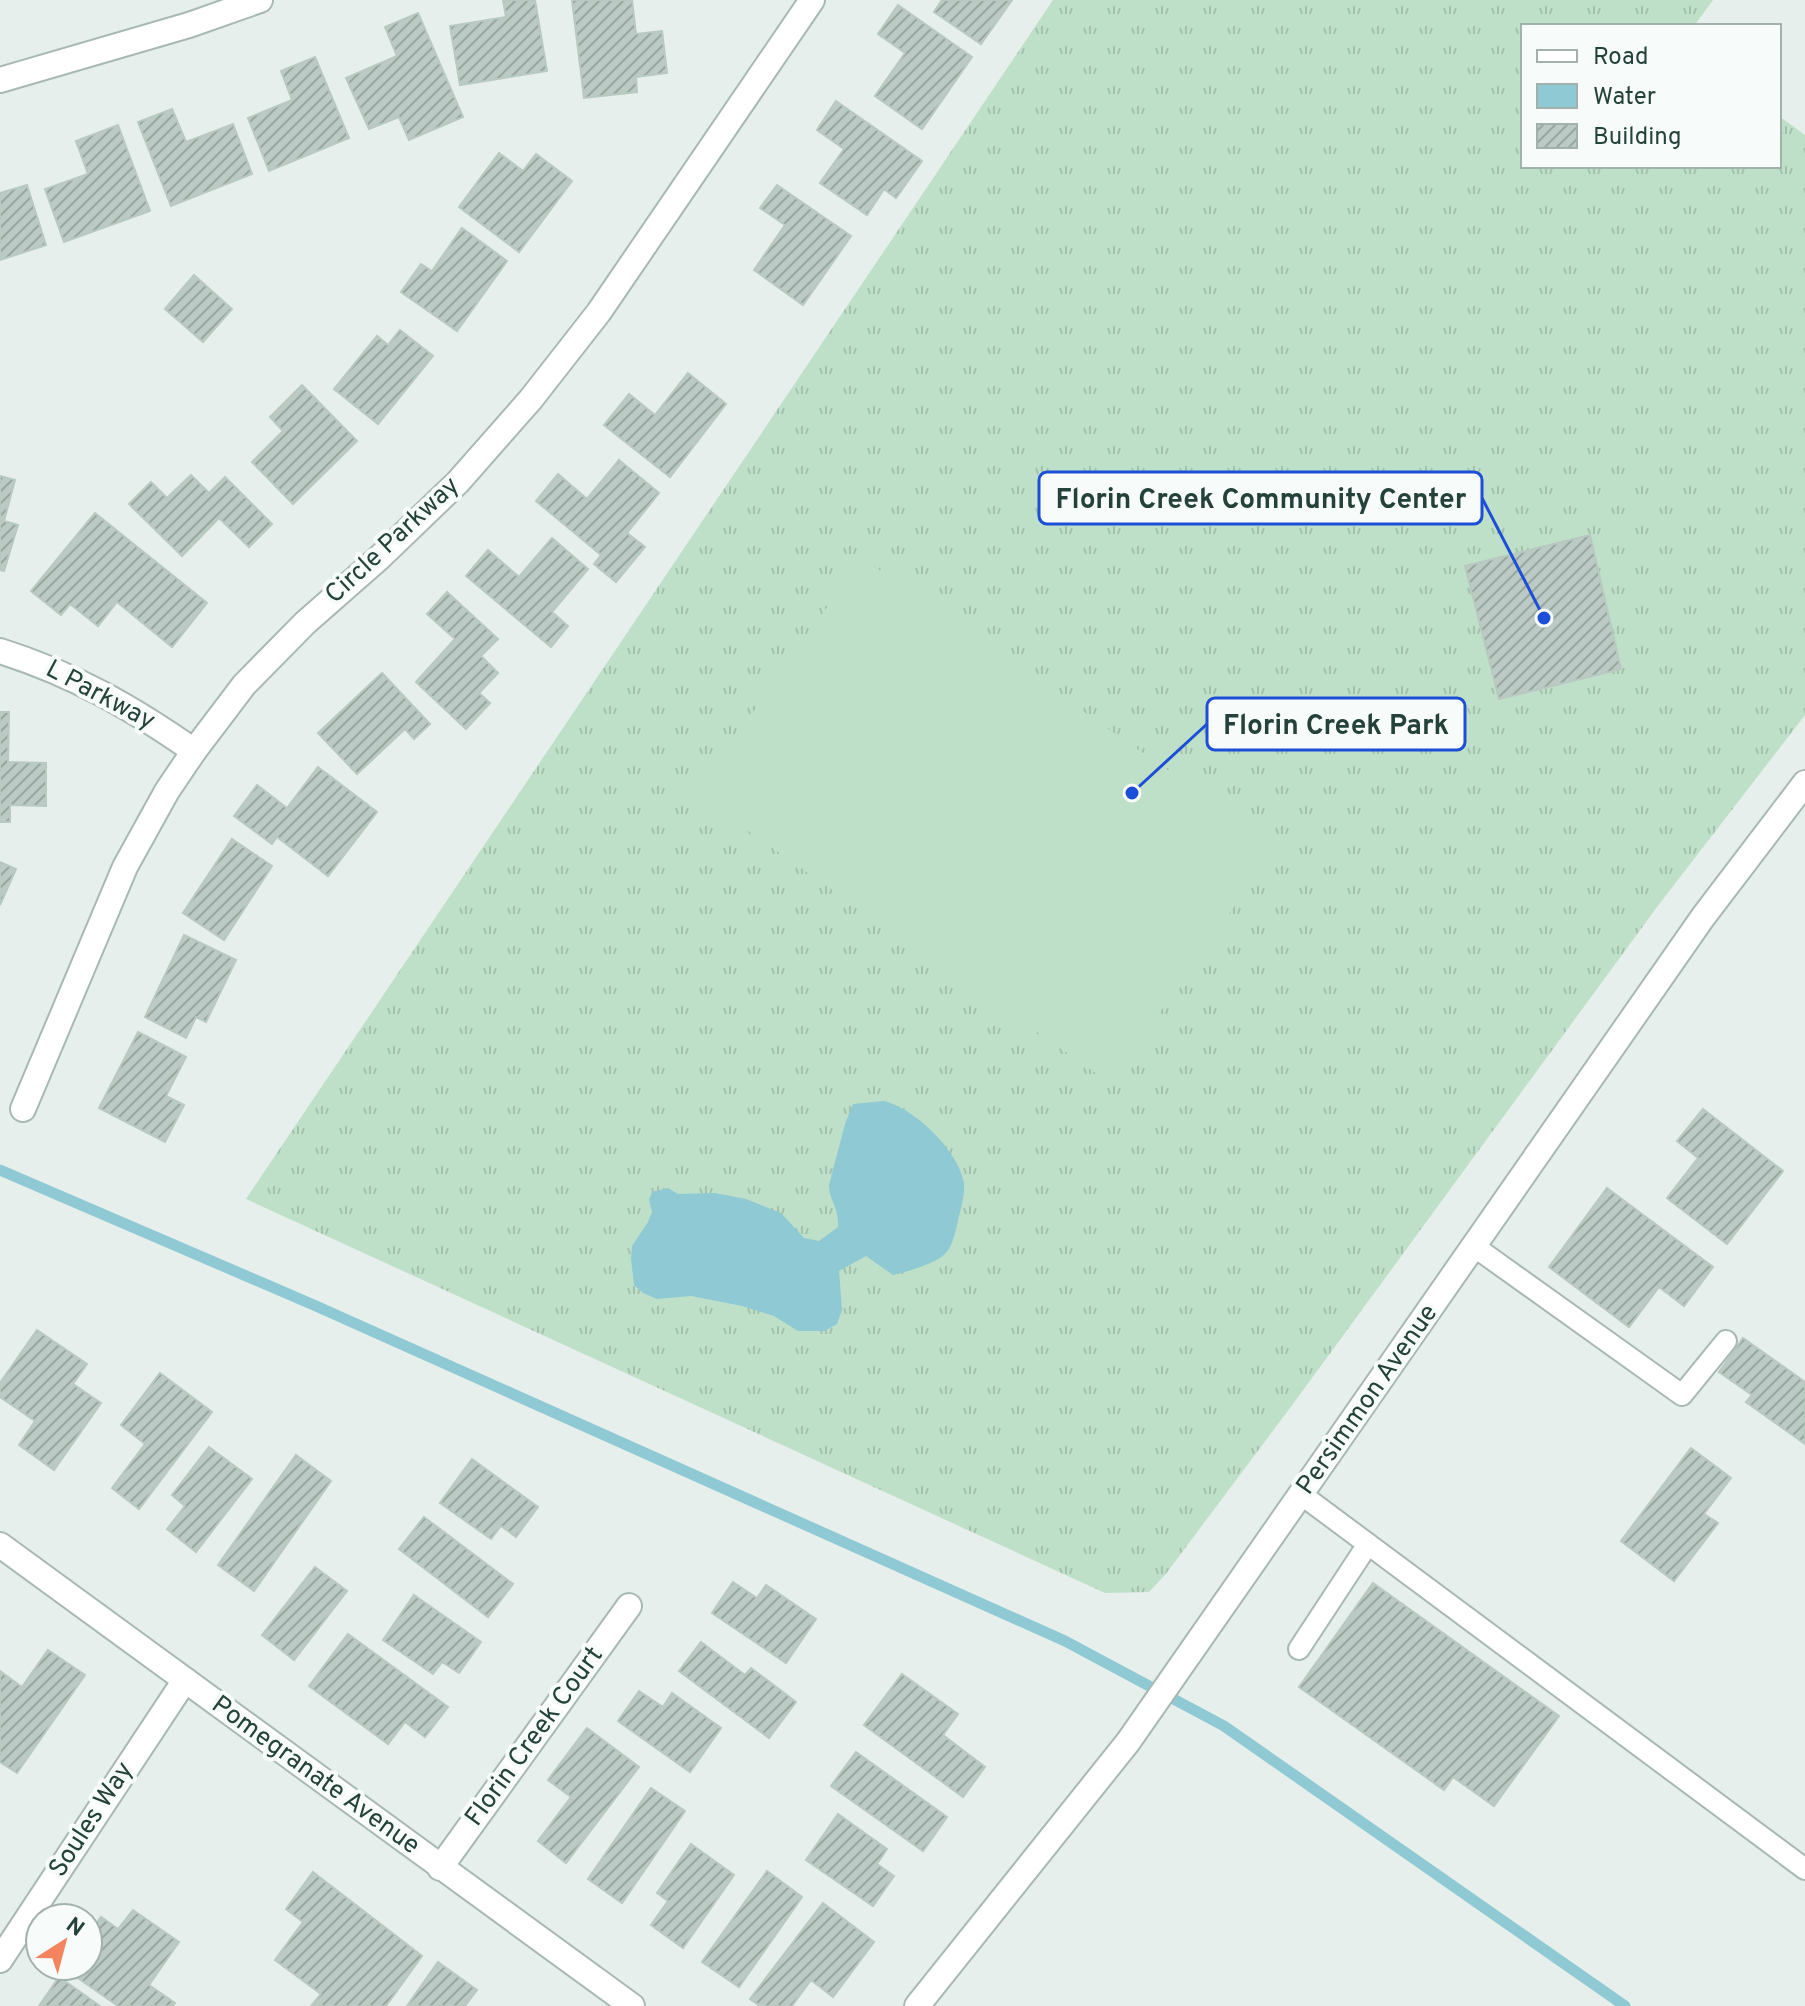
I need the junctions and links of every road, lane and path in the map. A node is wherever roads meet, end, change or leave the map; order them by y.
1 (260, 0) edge
2 (812, 0) edge
3 (0, 80) edge
4 (0, 651) edge
5 (194, 751) junction
6 (1802, 794) edge
7 (23, 1109) dead end
8 (1475, 1247) junction
9 (1726, 1341) dead end
10 (1302, 1495) junction
11 (1368, 1544) junction
12 (0, 1545) edge
13 (629, 1606) dead end
14 (1299, 1649) dead end
15 (185, 1680) junction
16 (440, 1868) junction
17 (1805, 1869) edge
18 (0, 1960) edge
19 (632, 2006) edge
20 (917, 2006) edge

1 - 3 street
2 - 5 street, Circle Parkway
4 - 5 street, L Parkway
5 - 7 street, Circle Parkway
6 - 8 street, Persimmon Avenue
8 - 9 lane
8 - 10 street, Persimmon Avenue
10 - 11 lane
10 - 20 street, Persimmon Avenue
11 - 14 lane
11 - 17 lane
12 - 15 street, Pomegranate Avenue
13 - 16 street, Florin Creek Court
15 - 16 street, Pomegranate Avenue
15 - 18 street, Soules Way
16 - 19 street, Pomegranate Avenue

